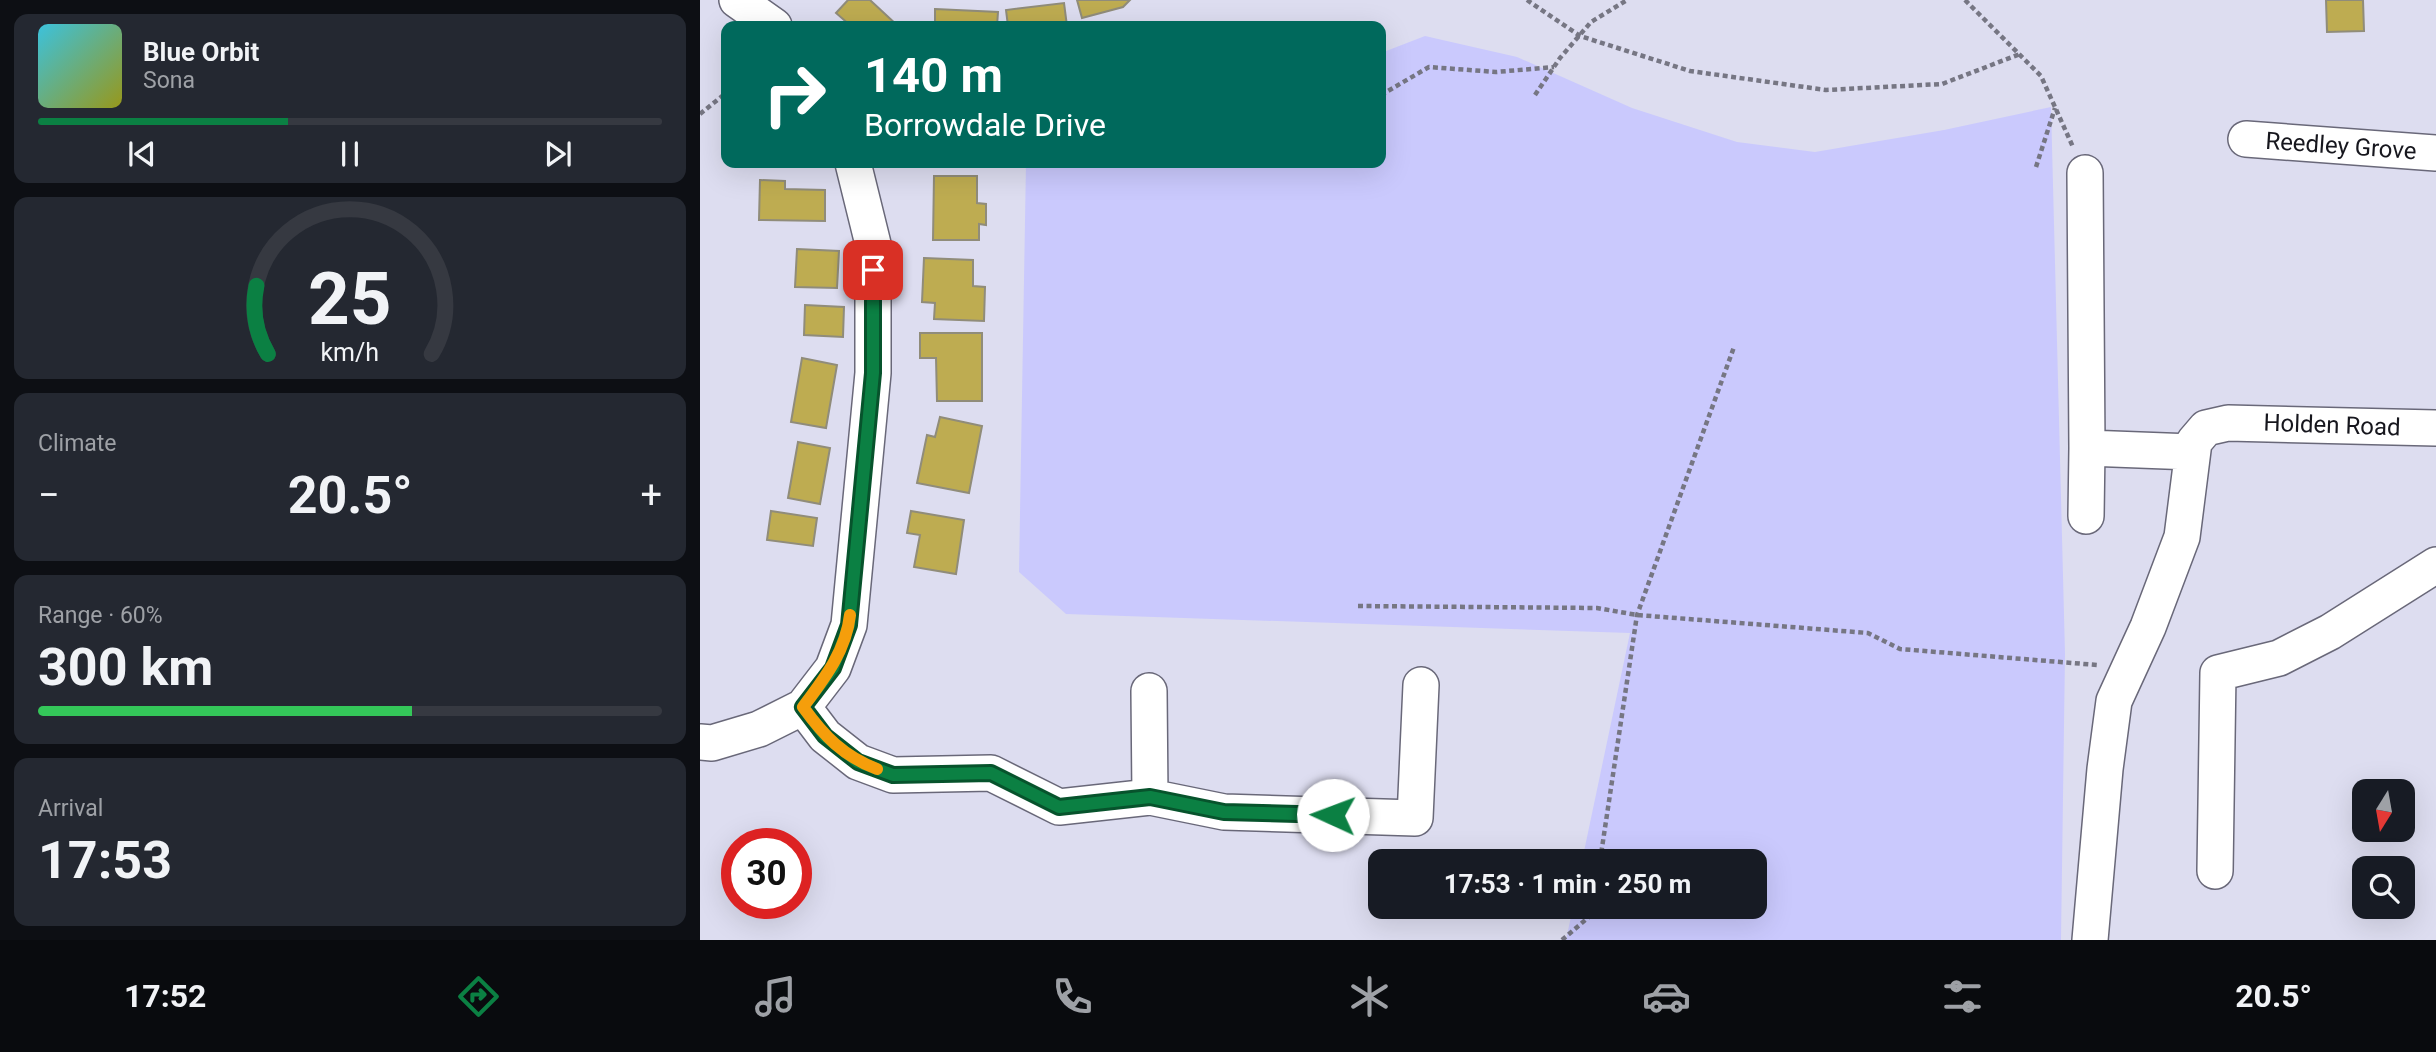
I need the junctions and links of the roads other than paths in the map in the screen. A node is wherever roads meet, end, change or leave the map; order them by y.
1 (737, 0) edge
2 (767, 21) edge
3 (2246, 139) dead end
4 (2436, 153) edge
5 (854, 168) edge
6 (2085, 173) road end
7 (2436, 428) edge
8 (2087, 448) junction
9 (2192, 452) junction
10 (2086, 516) dead end
11 (2436, 565) edge
12 (1421, 685) dead end
13 (1149, 691) dead end
14 (803, 707) junction
15 (700, 742) edge
16 (1150, 797) junction
17 (2215, 871) dead end
18 (2090, 940) edge

1 - 2 street
3 - 4 street, Reedley Grove
5 - 14 street
6 - 8 street
7 - 9 street, Holden Road
8 - 9 street
8 - 10 street
9 - 18 street
11 - 17 street
12 - 16 street
13 - 16 street
14 - 15 street
14 - 16 street

